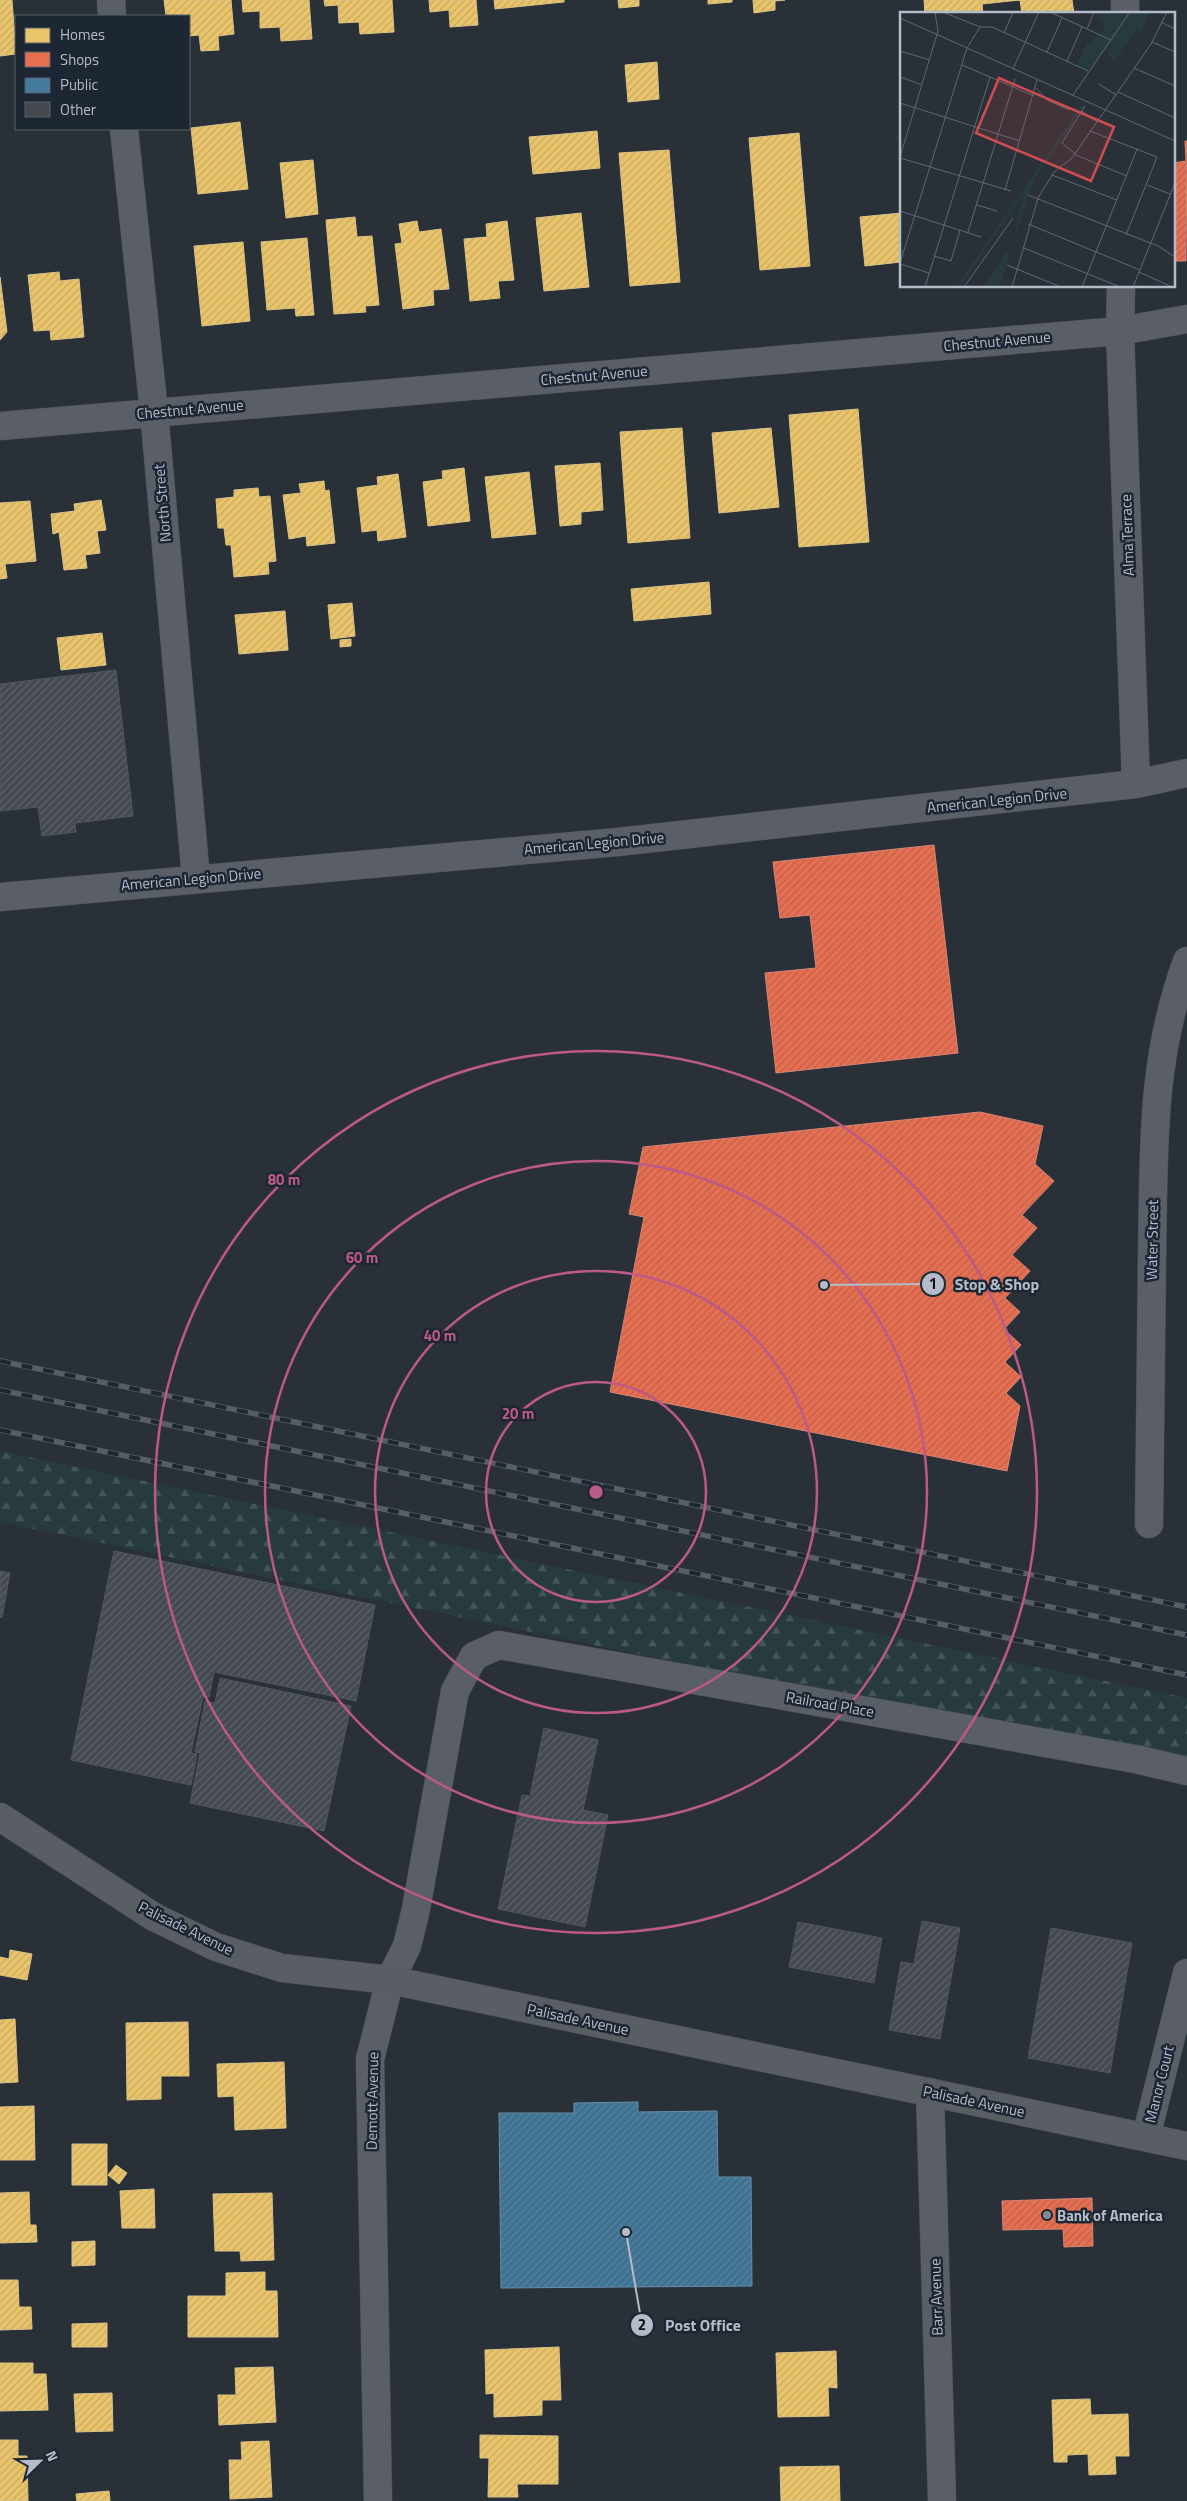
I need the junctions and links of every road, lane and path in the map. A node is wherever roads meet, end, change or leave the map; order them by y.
1 (110, 0) edge
2 (112, 15) edge
3 (124, 130) edge
4 (1121, 288) edge
5 (1187, 319) edge
6 (1120, 331) junction
7 (154, 412) junction
8 (0, 426) edge
9 (1187, 773) edge
10 (1136, 784) junction
11 (196, 878) junction
12 (0, 897) edge
13 (1187, 961) edge
14 (1149, 1524) dead end
15 (474, 1656) joint
16 (1187, 1771) edge
17 (0, 1817) edge
18 (1187, 1973) edge
19 (390, 1980) junction
20 (930, 2092) junction
21 (1146, 2137) junction
22 (1187, 2146) edge
23 (378, 2501) edge
24 (942, 2501) edge

1 - 2 street
3 - 7 street, North Street
4 - 6 street, Alma Terrace
5 - 6 street, Chestnut Avenue
6 - 7 street, Chestnut Avenue
6 - 10 street, Alma Terrace
7 - 8 street, Chestnut Avenue
7 - 11 street, North Street
9 - 10 street, American Legion Drive
10 - 11 street, American Legion Drive
11 - 12 street, American Legion Drive
13 - 14 street, Water Street
15 - 16 street, Railroad Place
15 - 19 street, Demott Avenue
17 - 19 street, Palisade Avenue
18 - 21 street, Manor Court
19 - 20 street, Palisade Avenue
19 - 23 street, Demott Avenue
20 - 21 street, Palisade Avenue
20 - 24 street, Barr Avenue
21 - 22 street, Palisade Avenue

